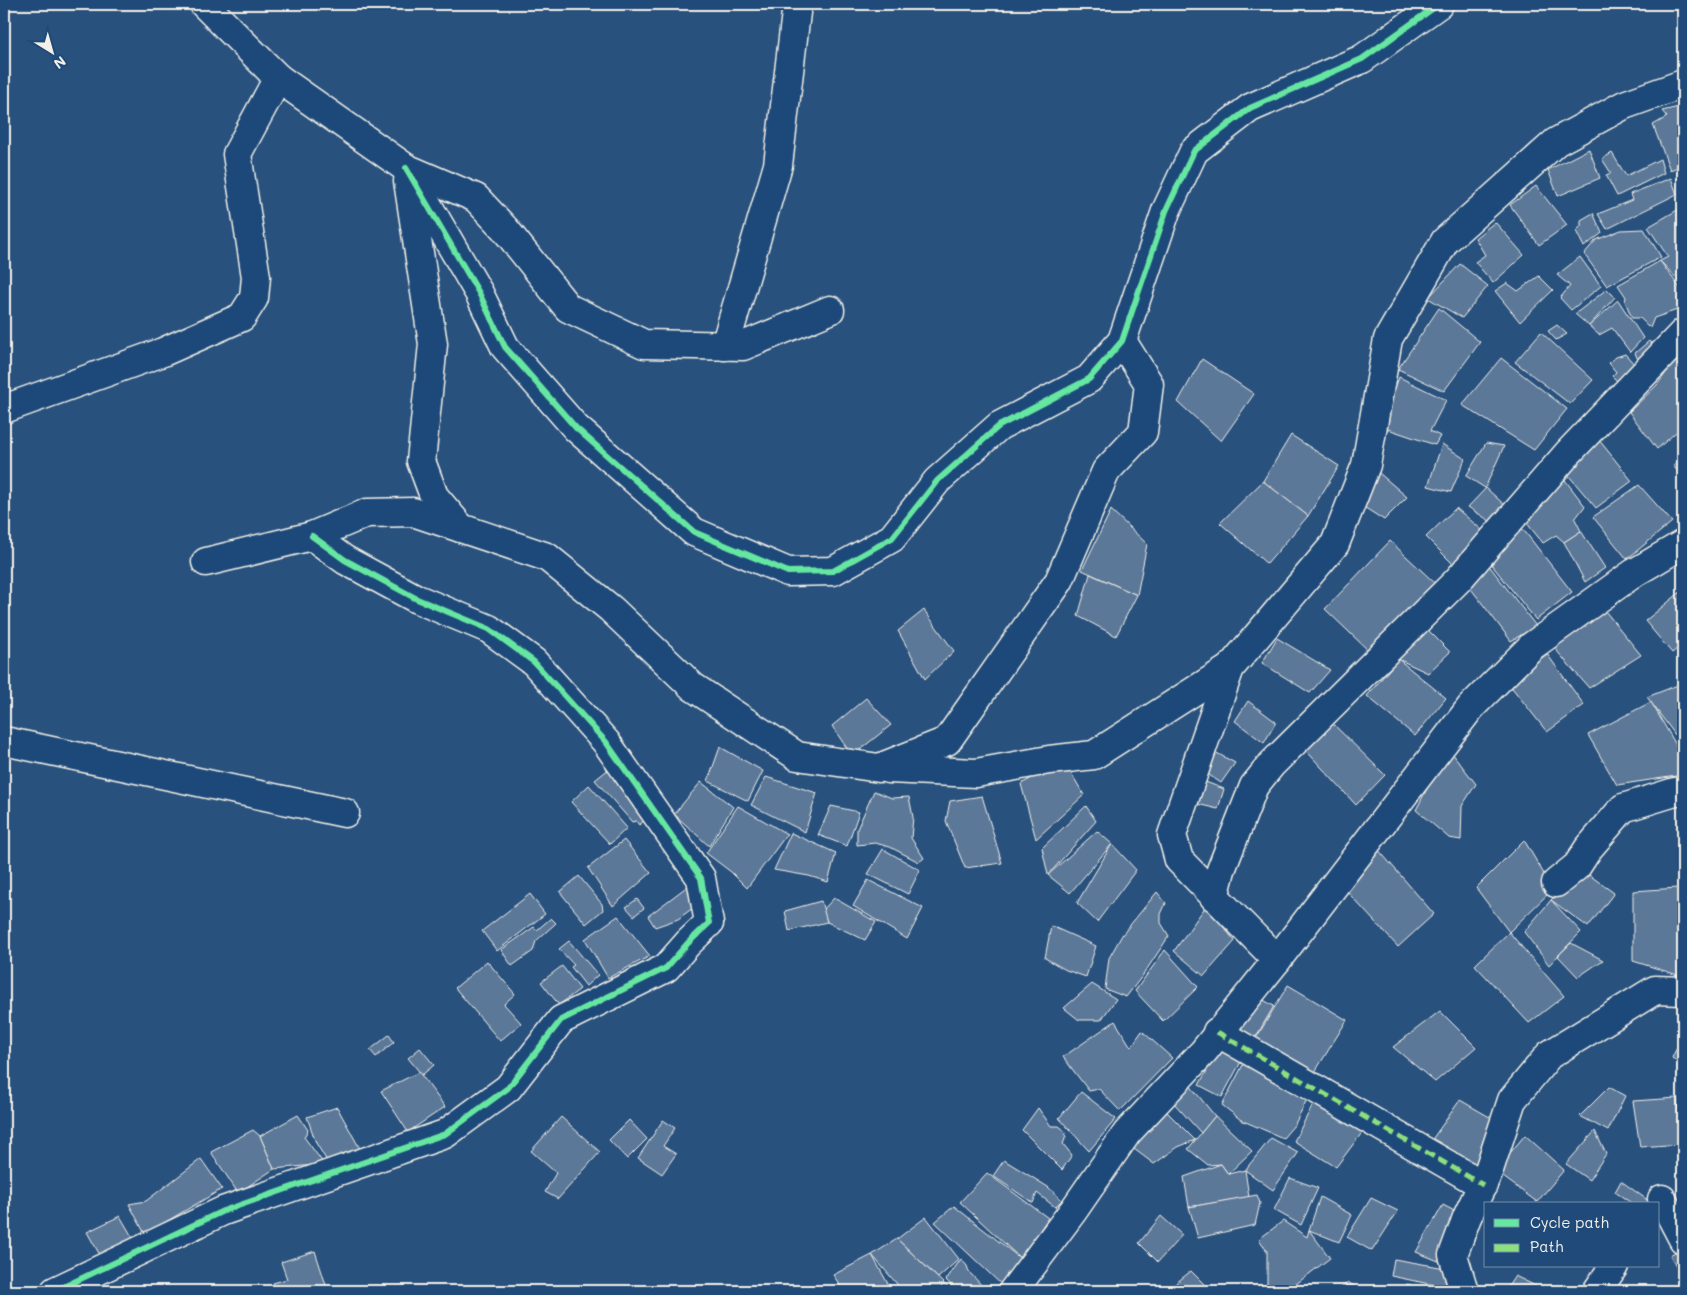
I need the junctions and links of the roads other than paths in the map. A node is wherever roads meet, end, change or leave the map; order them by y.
1 (204, 4) edge
2 (797, 4) edge
3 (1439, 4) edge
4 (278, 78) junction
5 (1683, 84) edge
6 (406, 168) junction
7 (830, 310) dead end
8 (1683, 333) edge
9 (1122, 342) junction
10 (725, 346) junction
11 (4, 409) edge
12 (461, 528) junction
13 (312, 536) junction
14 (1683, 544) edge
15 (206, 562) dead end
16 (1230, 668) junction
17 (4, 741) edge
18 (879, 768) junction
19 (1683, 792) edge
20 (345, 813) dead end
21 (1556, 883) dead end
22 (1214, 897) junction
23 (1277, 960) junction
24 (1683, 991) edge
25 (1217, 1032) junction
26 (1482, 1185) junction
27 (1668, 1198) edge
28 (1683, 1239) edge
29 (1613, 1268) edge
30 (55, 1291) edge
31 (1013, 1291) edge
32 (1464, 1291) edge
33 (1597, 1291) edge

1 - 4 street
2 - 10 street
3 - 9 street
4 - 6 street
4 - 11 street
5 - 16 street
6 - 9 street
6 - 10 street
6 - 12 street
7 - 10 street
8 - 22 street
9 - 18 street
12 - 13 street
12 - 18 street
13 - 15 street
13 - 30 street
14 - 23 street
16 - 18 street
16 - 22 street
17 - 20 street
19 - 21 street
22 - 23 street
23 - 25 street
24 - 26 street
25 - 26 street
25 - 31 street
26 - 32 street
27 - 28 street
29 - 33 street

